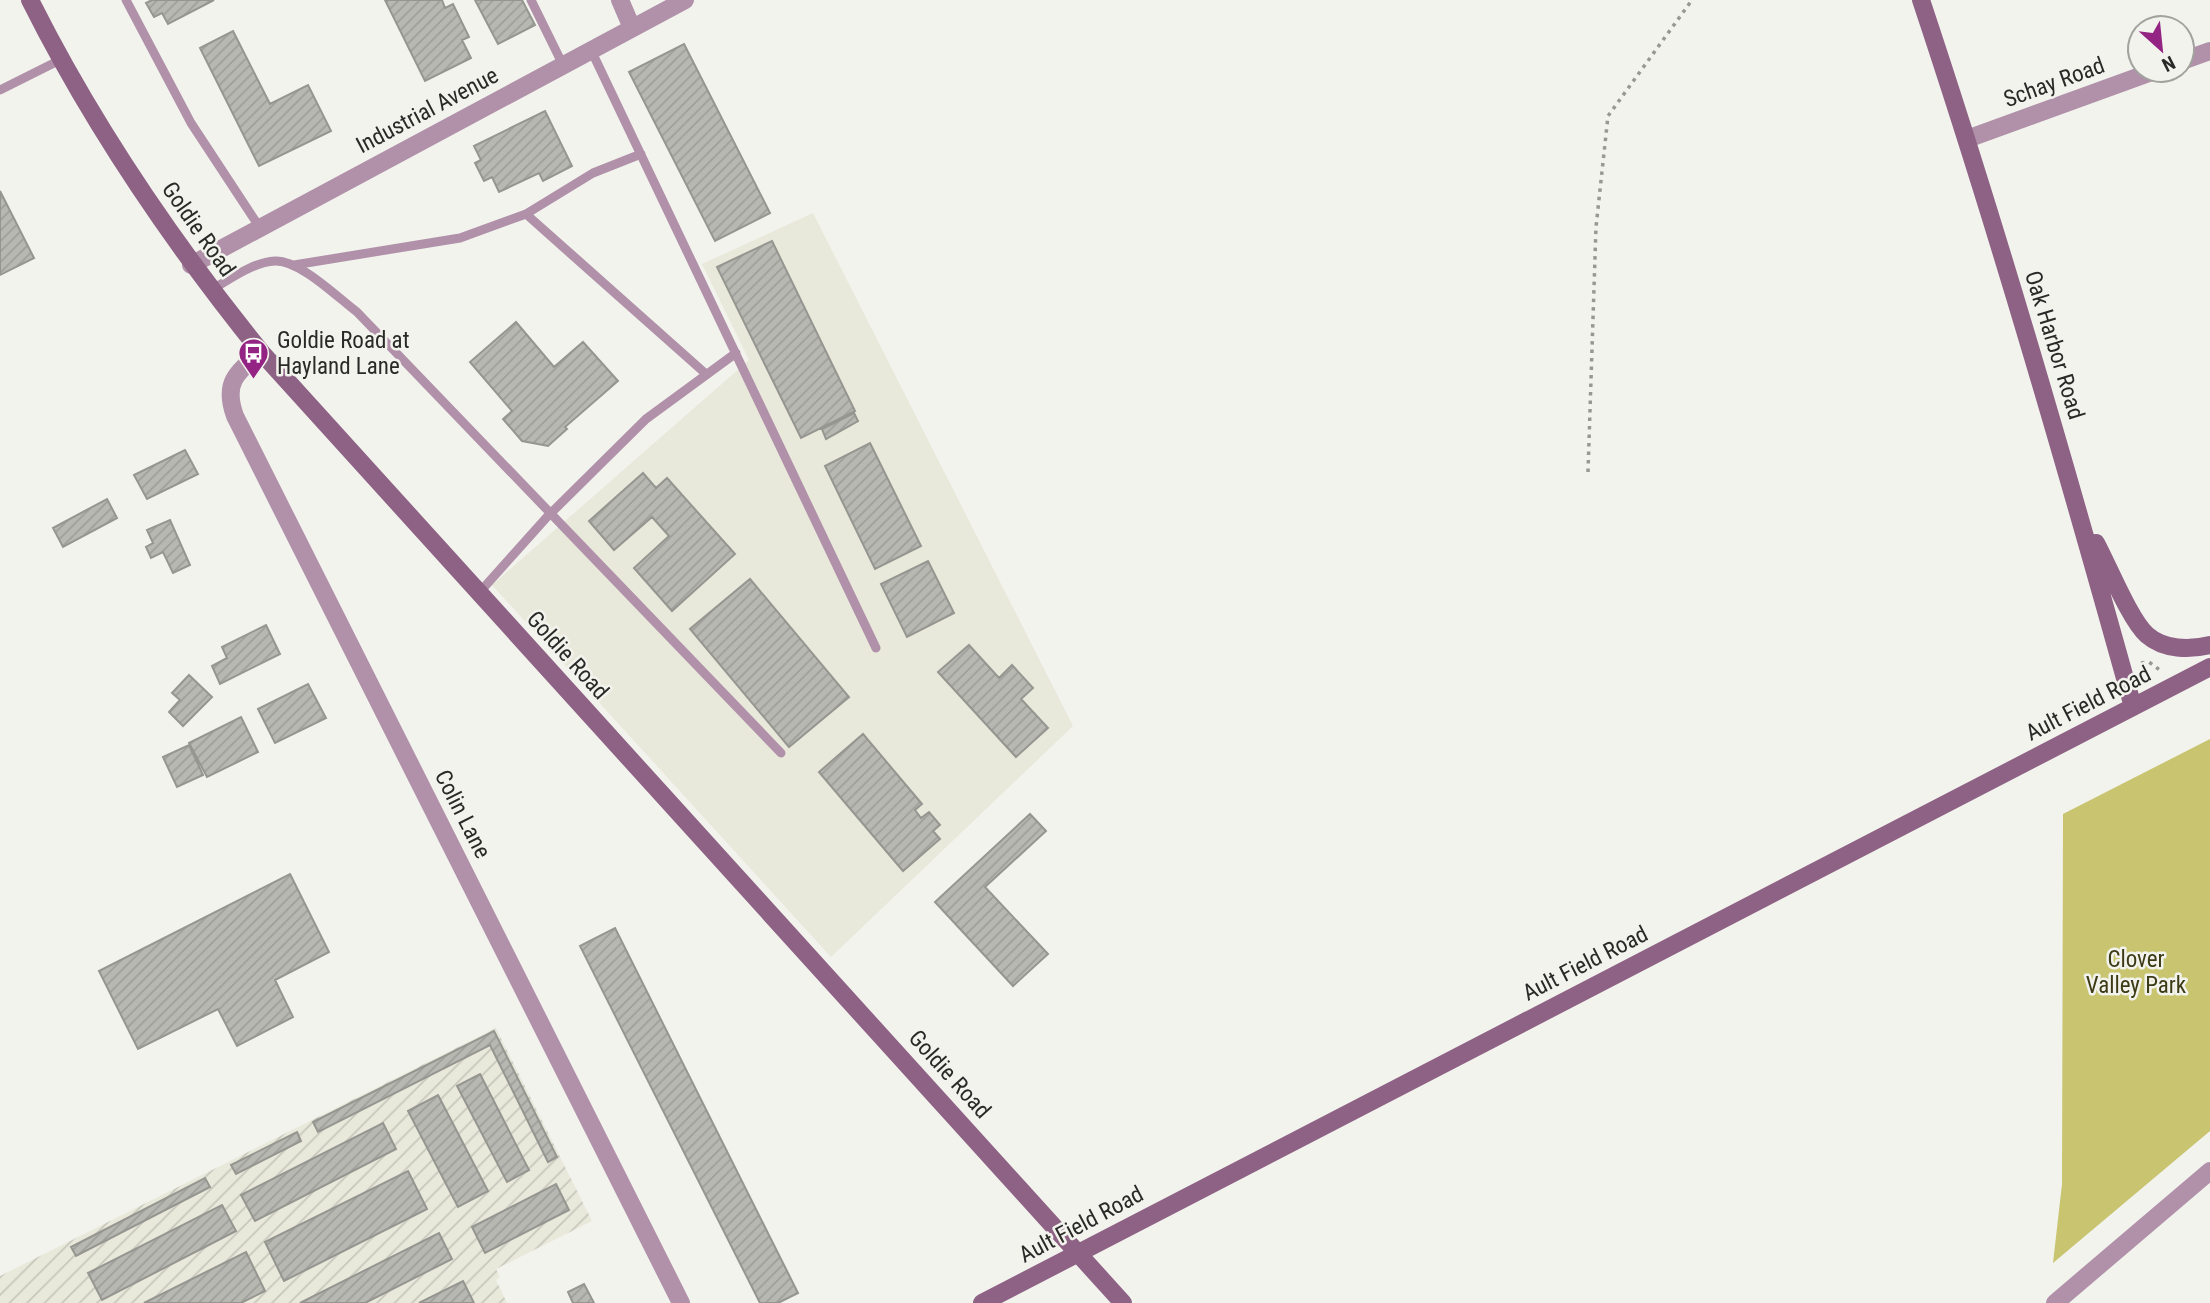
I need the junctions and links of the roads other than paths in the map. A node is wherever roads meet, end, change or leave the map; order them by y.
1 (30, 0) edge
2 (126, 0) edge
3 (531, 0) edge
4 (620, 0) edge
5 (685, 0) edge
6 (1921, 0) edge
7 (632, 28) junction
8 (591, 50) junction
9 (60, 60) junction
10 (563, 65) junction
11 (2126, 81) edge
12 (0, 90) edge
13 (1967, 139) junction
14 (640, 153) junction
15 (526, 214) junction
16 (260, 228) junction
17 (191, 265) junction
18 (295, 265) junction
19 (211, 290) junction
20 (261, 352) junction
21 (736, 353) junction
22 (706, 374) junction
23 (551, 514) junction
24 (2081, 515) junction
25 (479, 593) junction
26 (2210, 645) edge
27 (876, 648) dead end
28 (2210, 667) edge
29 (2133, 707) junction
30 (781, 752) dead end
31 (2210, 1171) edge
32 (1079, 1252) junction
33 (681, 1303) edge
34 (982, 1303) edge
35 (1123, 1303) edge
36 (2055, 1303) edge

1 - 9 street, Goldie Road
2 - 16 lane
3 - 10 lane
4 - 7 street
5 - 7 street, Industrial Avenue
6 - 13 street, Oak Harbor Road
7 - 8 street, Industrial Avenue
8 - 10 street, Industrial Avenue
8 - 14 lane
9 - 12 lane
9 - 17 street, Goldie Road
10 - 16 street, Industrial Avenue
11 - 13 street, Schay Road
13 - 24 street, Oak Harbor Road
14 - 15 lane
14 - 21 lane
15 - 18 lane
15 - 22 lane
16 - 17 street, Industrial Avenue
17 - 19 street, Goldie Road
18 - 19 lane
18 - 23 lane
19 - 20 street, Goldie Road
20 - 25 street, Goldie Road
20 - 33 street, Colin Lane
21 - 22 lane
21 - 27 lane
22 - 23 lane
23 - 25 lane
23 - 30 lane
24 - 26 street
24 - 29 street, Oak Harbor Road
25 - 32 street, Goldie Road
28 - 29 street, Ault Field Road
29 - 32 street, Ault Field Road
31 - 36 street
32 - 34 street, Ault Field Road
32 - 35 street, Goldie Road

